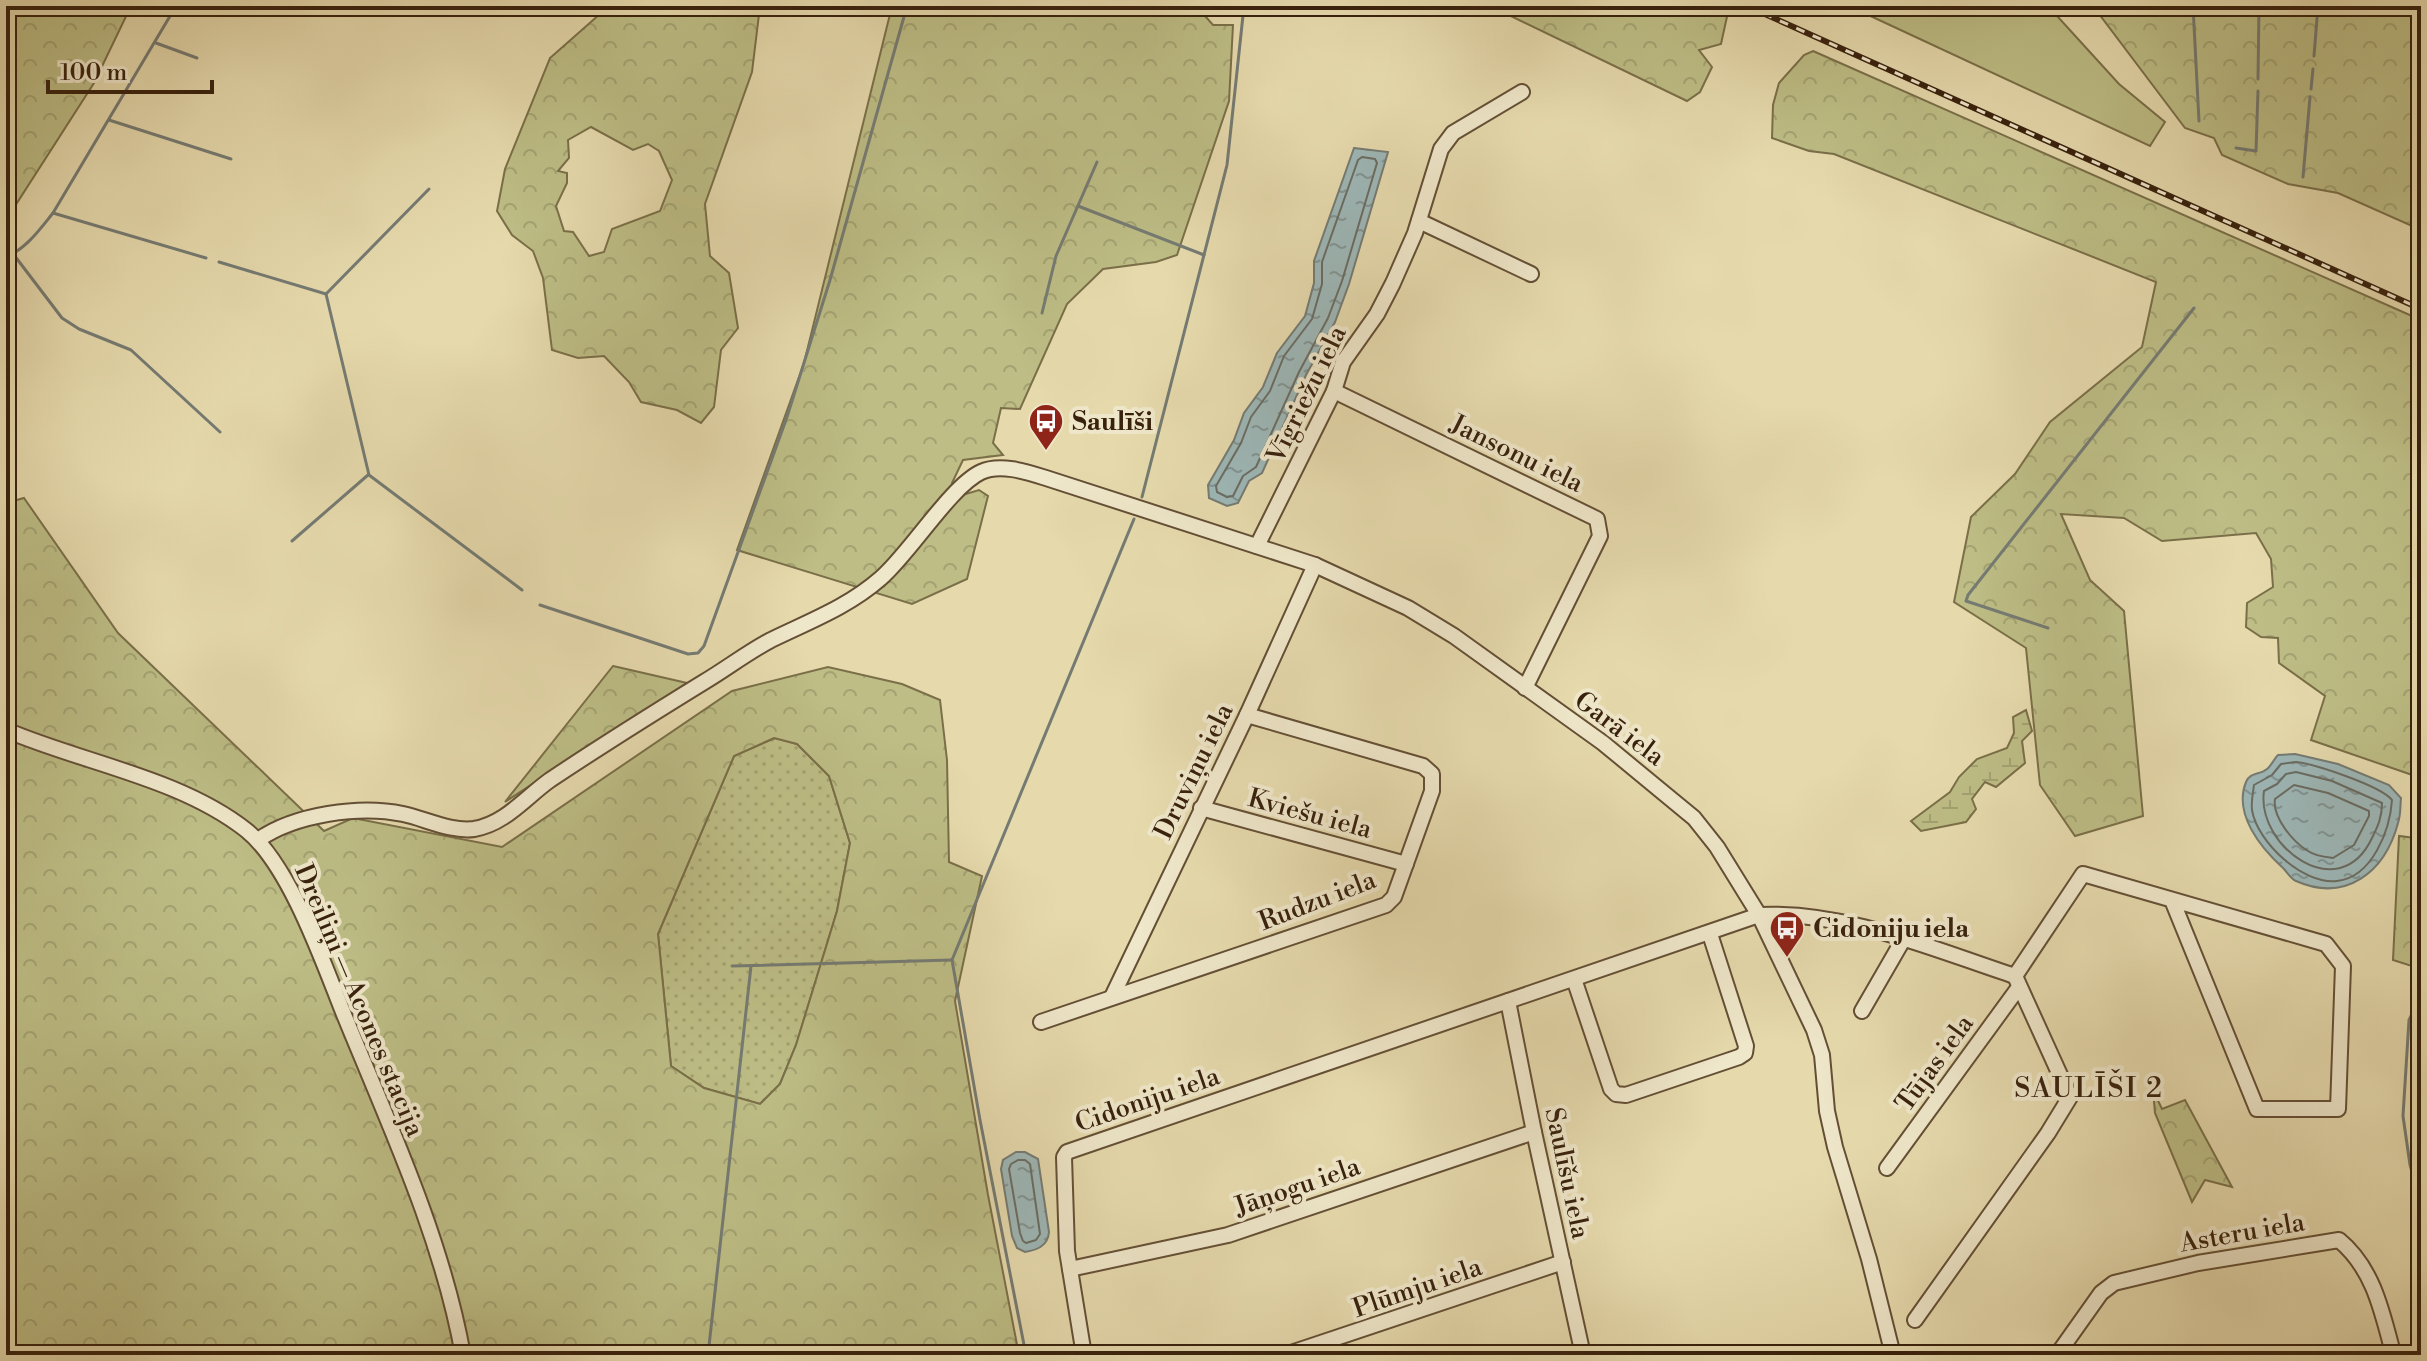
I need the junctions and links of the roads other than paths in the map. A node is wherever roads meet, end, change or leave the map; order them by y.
1 (1522, 92) dead end
2 (1419, 221) junction
3 (1531, 274) dead end
4 (1334, 391) junction
5 (1257, 546) junction
6 (1315, 565) junction
7 (1525, 688) junction
8 (1247, 715) junction
9 (6, 730) edge
10 (1201, 808) junction
11 (258, 840) junction
12 (1406, 864) junction
13 (2172, 900) junction
14 (1759, 915) junction
15 (1710, 934) junction
16 (1903, 940) junction
17 (1574, 979) junction
18 (2017, 982) junction
19 (1112, 997) junction
20 (1508, 1001) junction
21 (1862, 1011) dead end
22 (1041, 1022) dead end
23 (1534, 1132) junction
24 (1887, 1168) dead end
25 (1563, 1262) junction
26 (1070, 1269) junction
27 (1915, 1320) dead end
28 (463, 1355) edge
29 (1084, 1355) edge
30 (1285, 1355) edge
31 (1583, 1355) edge
32 (1893, 1355) edge
33 (2057, 1355) edge
34 (2386, 1355) edge

1 - 2 street, Vīgriežu iela
2 - 3 street
2 - 4 street, Vīgriežu iela
4 - 5 street, Vīgriežu iela
4 - 7 street, Jansonu iela
5 - 6 street, Garā iela
5 - 11 street, Garā iela
6 - 7 street, Garā iela
6 - 8 street, Druviņu iela
7 - 14 street, Garā iela
8 - 10 street, Druviņu iela
8 - 12 street, Rudzu iela
9 - 11 street, Dreiliņi — Acones stacija
10 - 12 street, Kviešu iela
10 - 19 street, Druviņu iela
11 - 28 street, Dreiliņi — Acones stacija
12 - 19 street, Rudzu iela
13 - 13 street
13 - 18 street
14 - 15 street, Cidoniju iela
14 - 16 street, Cidoniju iela
14 - 32 street, Garā iela
15 - 17 street, Cidoniju iela
15 - 17 street
16 - 18 street, Cidoniju iela
16 - 21 street
17 - 20 street, Cidoniju iela
18 - 24 street, Tūjas iela
18 - 27 street
19 - 22 street, Rudzu iela
20 - 23 street, Saulīšu iela
20 - 26 street, Cidoniju iela
23 - 25 street, Saulīšu iela
23 - 26 street, Jāņogu iela
25 - 30 street, Plūmju iela
25 - 31 street, Saulīšu iela
26 - 29 street, Cidoniju iela
33 - 34 street, Asteru iela

